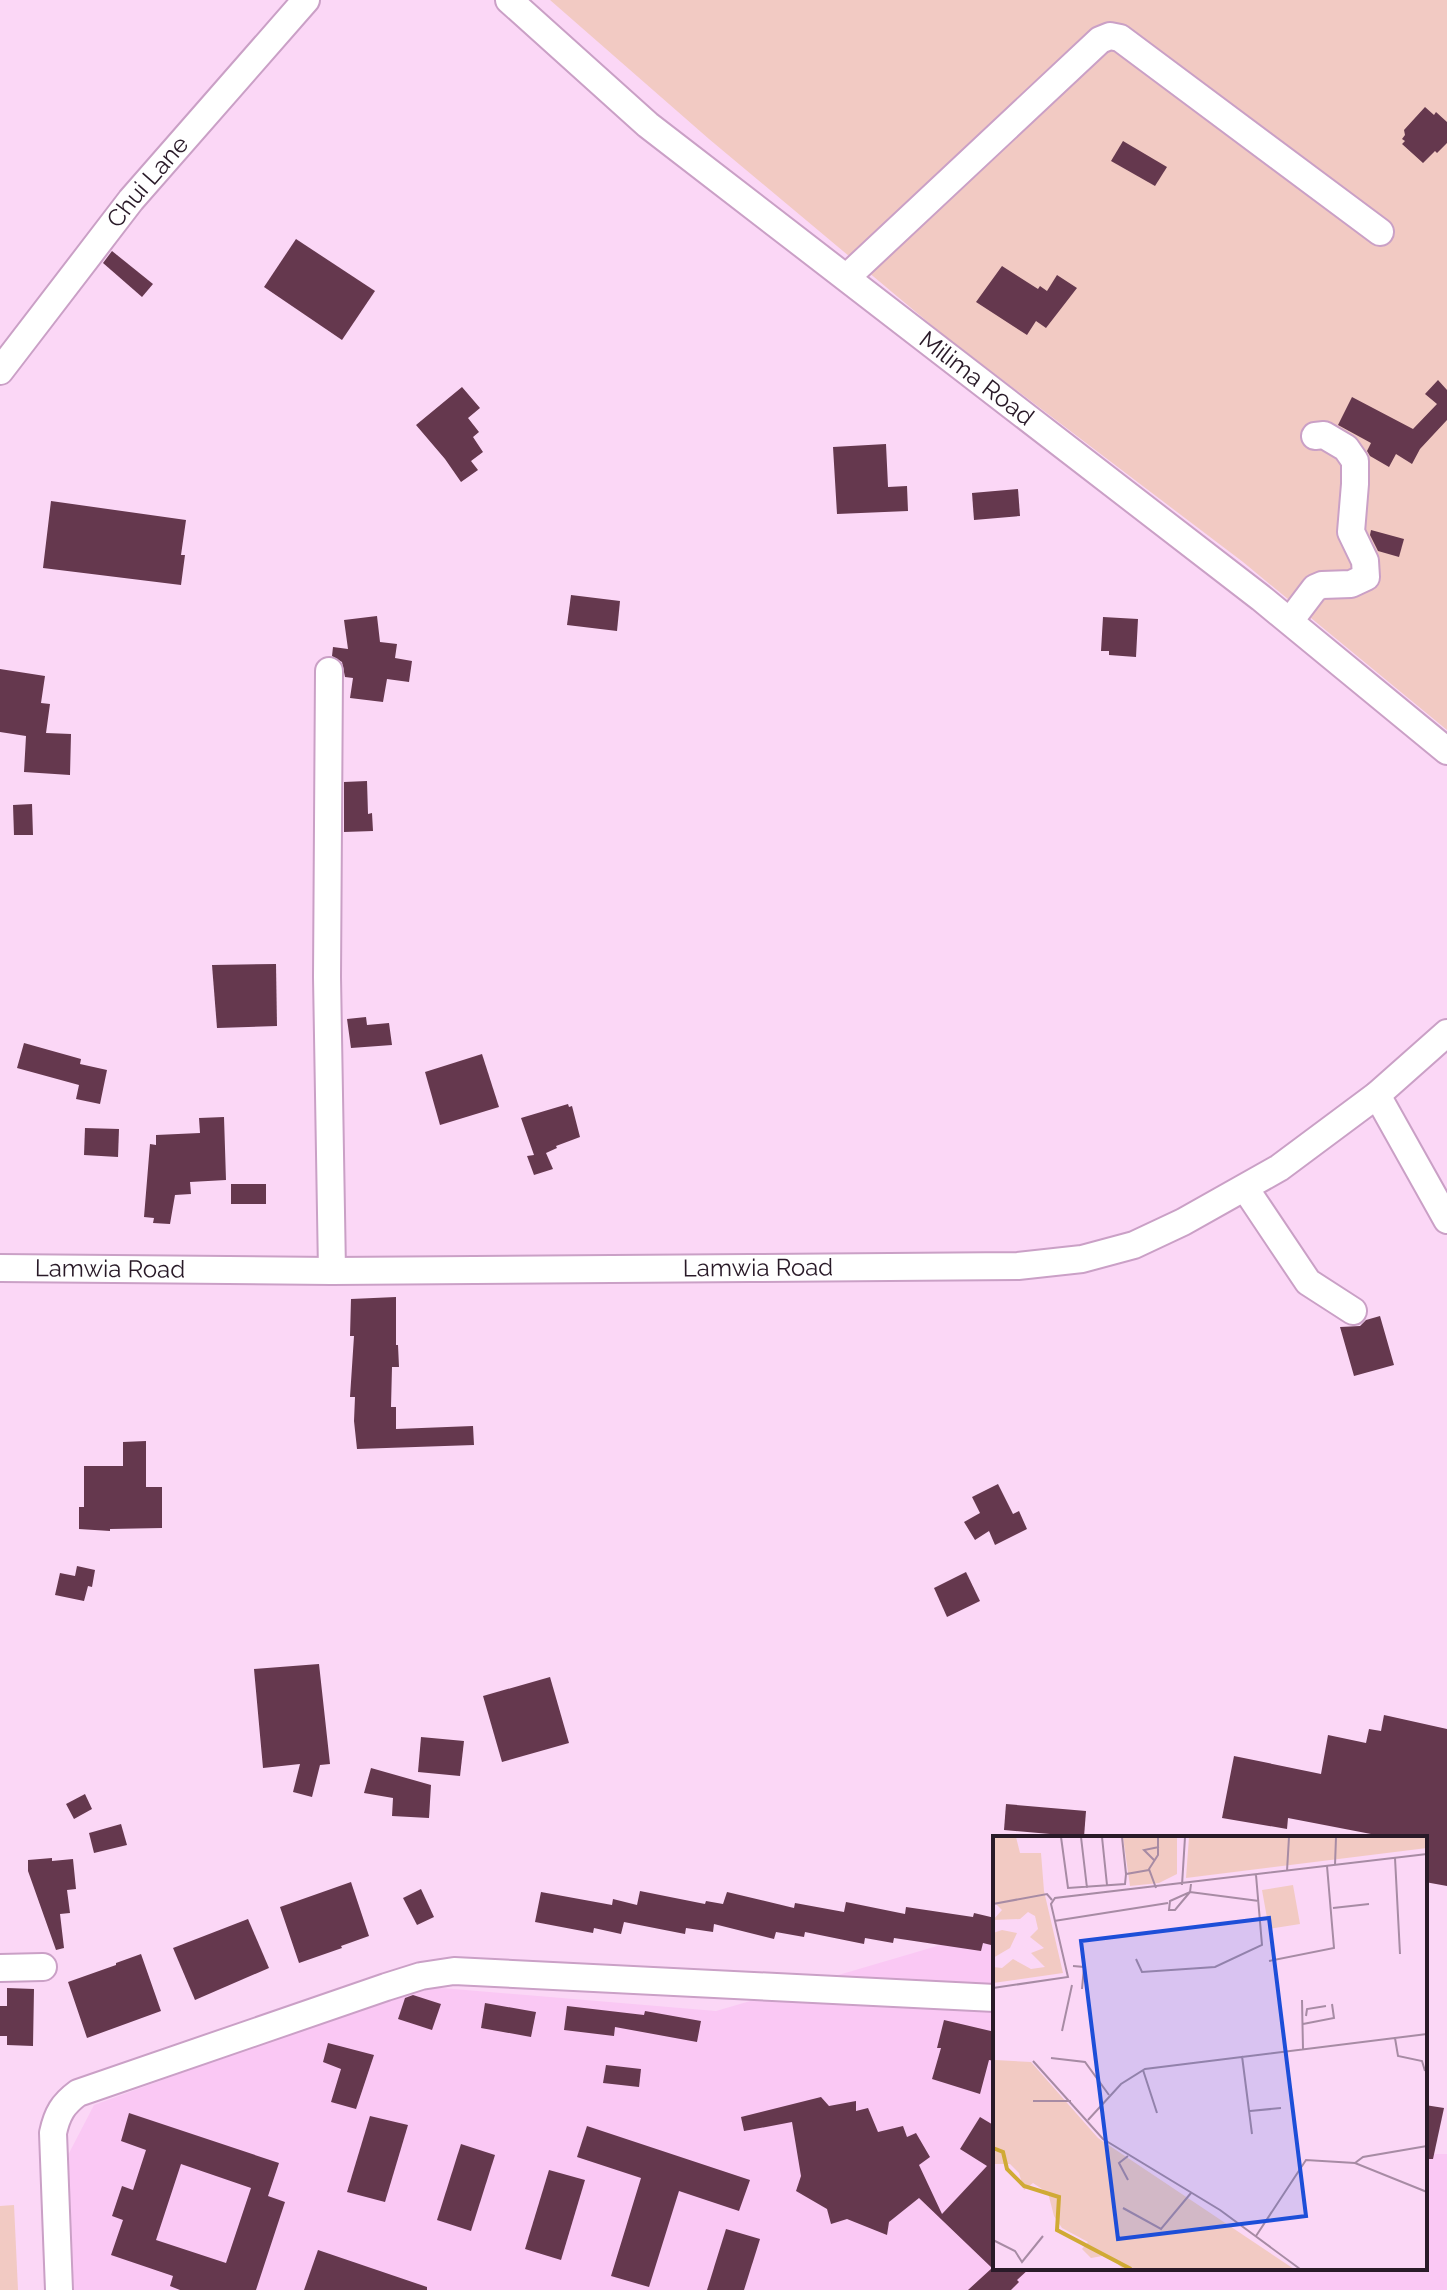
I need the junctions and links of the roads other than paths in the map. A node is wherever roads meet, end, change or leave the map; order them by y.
1 (306, 0) edge
2 (509, 0) edge
3 (1380, 232) dead end
4 (847, 277) junction
5 (0, 371) edge
6 (1315, 436) dead end
7 (1290, 621) junction
8 (329, 671) dead end
9 (1447, 751) edge
10 (1447, 1033) edge
11 (1377, 1095) junction
12 (1245, 1188) junction
13 (1447, 1220) edge
14 (0, 1268) edge
15 (332, 1271) junction
16 (1353, 1311) dead end
17 (43, 1967) dead end
18 (0, 1968) edge
19 (993, 1998) edge
20 (59, 2290) edge

1 - 5 street, Chui Lane
2 - 4 street, Milima Road
3 - 4 street
4 - 7 street, Milima Road
6 - 7 street
7 - 9 street, Milima Road
8 - 15 street
10 - 11 street, Lamwia Road
11 - 12 street, Lamwia Road
11 - 13 street
12 - 15 street, Lamwia Road
12 - 16 street
14 - 15 street, Lamwia Road
17 - 18 street
19 - 20 street

